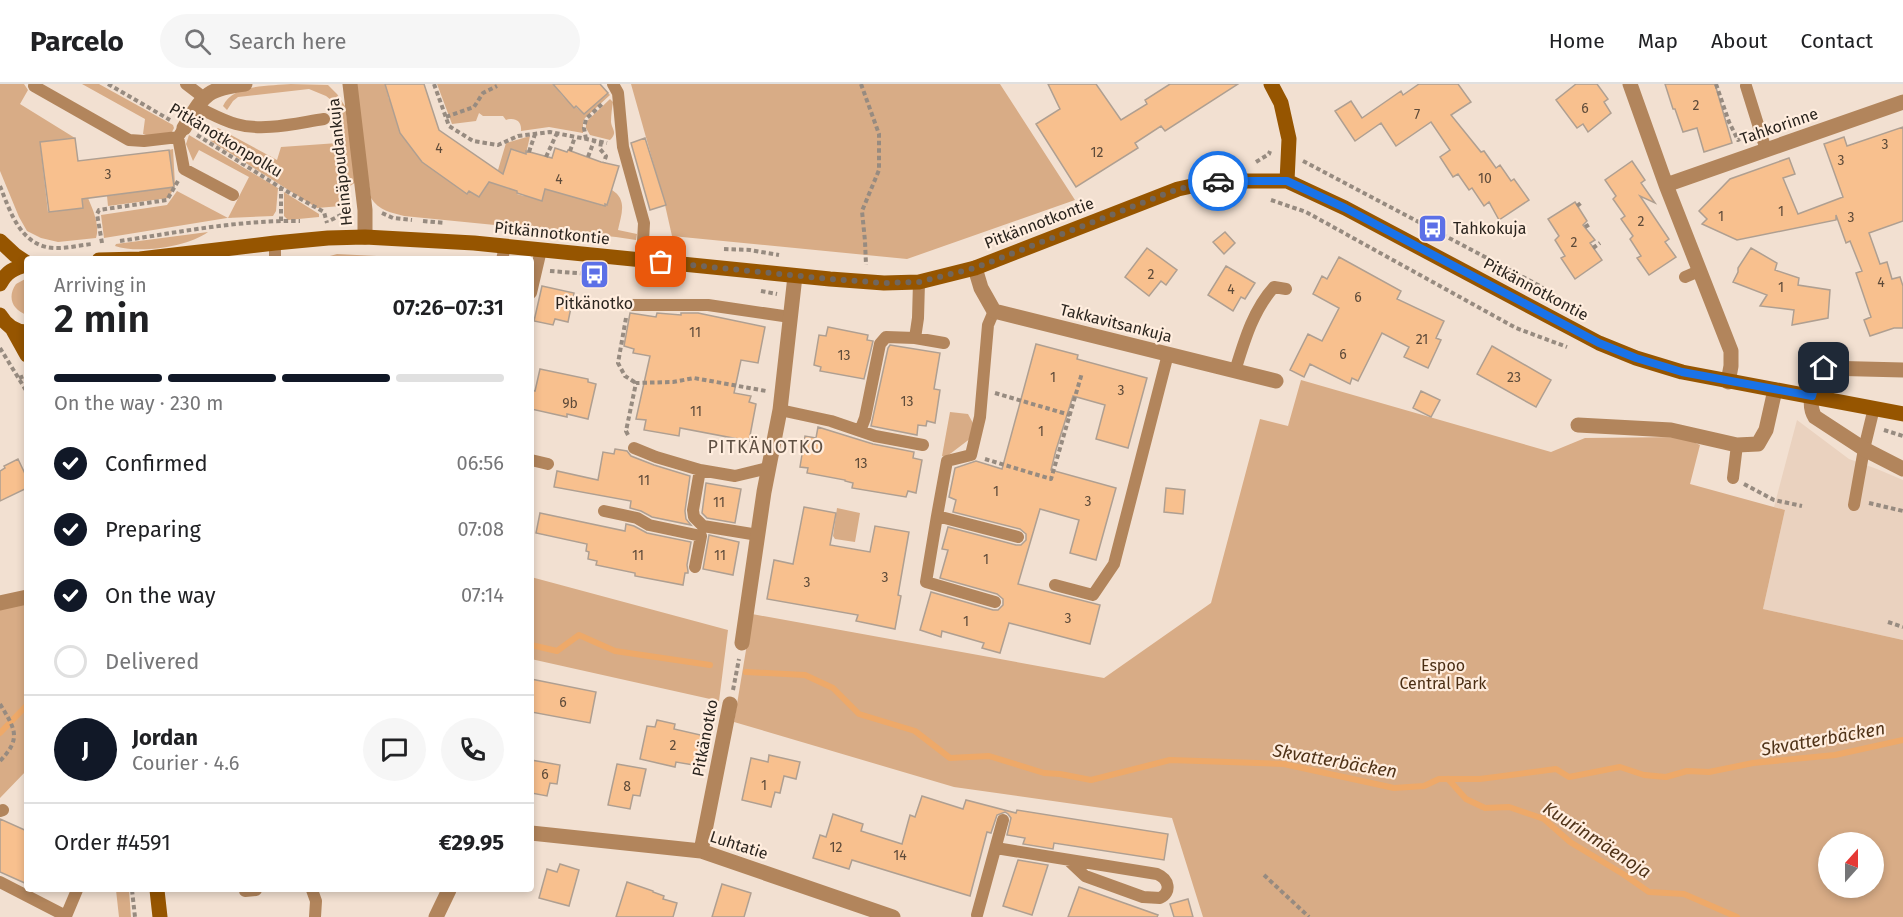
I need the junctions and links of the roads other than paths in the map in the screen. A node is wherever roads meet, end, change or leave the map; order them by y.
1 (186, 84) edge
2 (245, 84) edge
3 (350, 84) edge
4 (1271, 84) edge
5 (1630, 84) edge
6 (33, 86) dead end
7 (1746, 86) dead end
8 (615, 87) edge
9 (200, 102) junction
10 (1903, 102) edge
11 (324, 119) dead end
12 (181, 132) junction
13 (1766, 150) junction
14 (1287, 181) junction
15 (1666, 185) junction
16 (233, 195) dead end
17 (365, 237) junction
18 (0, 241) edge
19 (275, 243) junction
20 (541, 250) junction
21 (503, 253) edge
22 (165, 256) edge
23 (275, 256) edge
24 (642, 260) junction
25 (24, 262) edge
26 (24, 265) edge
27 (975, 268) junction
28 (795, 276) junction
29 (534, 280) edge
30 (919, 282) junction
31 (0, 284) edge
32 (1286, 289) dead end
33 (628, 305) road end
34 (994, 311) junction
35 (0, 315) edge
36 (790, 317) junction
37 (20, 330) edge
38 (915, 338) junction
39 (944, 343) dead end
40 (1168, 354) junction
41 (1903, 370) edge
42 (1235, 371) junction
43 (1276, 381) dead end
44 (1728, 382) junction
45 (1775, 390) junction
46 (1812, 396) junction
47 (1874, 408) junction
48 (780, 410) junction
49 (1903, 414) edge
50 (1578, 425) dead end
51 (860, 431) junction
52 (923, 445) dead end
53 (1737, 445) junction
54 (634, 448) road end
55 (1864, 449) junction
56 (534, 461) edge
57 (548, 464) dead end
58 (768, 468) junction
59 (1903, 469) edge
60 (700, 470) junction
61 (1733, 478) road end
62 (1855, 502) road end
63 (604, 511) dead end
64 (938, 516) junction
65 (702, 531) junction
66 (758, 535) junction
67 (1017, 537) dead end
68 (695, 567) dead end
69 (1055, 585) dead end
70 (24, 598) edge
71 (995, 602) dead end
72 (0, 603) edge
73 (742, 643) road end
74 (730, 704) road end
75 (1003, 820) dead end
76 (534, 833) edge
77 (996, 848) junction
78 (701, 850) junction
79 (1068, 860) junction
80 (0, 882) edge
81 (76, 892) edge
82 (157, 892) edge
83 (313, 892) edge
84 (448, 892) edge
85 (977, 915) dead end
86 (160, 917) edge
87 (315, 917) edge
88 (436, 917) edge
89 (893, 917) edge

1 - 9 lane
2 - 9 street
3 - 17 street, Heinäpoudankuja
4 - 14 street
5 - 15 street
6 - 12 lane
7 - 13 lane
8 - 24 lane
9 - 11 lane
9 - 12 street
10 - 13 street, Tahkorinne
12 - 16 lane
13 - 15 street, Tahkorinne
14 - 27 street, Pitkännotkontie
14 - 44 street, Pitkännotkontie
15 - 44 street
17 - 19 street, Pitkännotkontie
17 - 21 street, Pitkännotkontie
18 - 25 street
19 - 22 street, Pitkännotkontie
19 - 23 lane
20 - 21 street, Pitkännotkontie
20 - 24 street, Pitkännotkontie
20 - 29 lane
24 - 28 street, Pitkännotkontie
26 - 31 street
27 - 30 street, Pitkännotkontie
27 - 34 street
28 - 30 street, Pitkännotkontie
28 - 36 street
30 - 38 lane
32 - 42 lane
33 - 36 lane
34 - 40 street, Takkavitsankuja
34 - 64 lane
35 - 37 street
36 - 48 street
38 - 39 lane
38 - 51 lane
40 - 42 street, Takkavitsankuja
40 - 69 lane
41 - 46 street
42 - 43 street, Takkavitsankuja
44 - 45 street, Pitkännotkontie
45 - 46 street, Pitkännotkontie
45 - 53 street
46 - 47 street, Pitkännotkontie
46 - 55 street
47 - 49 street, Pitkännotkontie
47 - 55 lane
48 - 51 lane
48 - 58 street
50 - 53 street
51 - 52 lane
53 - 61 lane
54 - 60 lane
55 - 59 street
55 - 62 lane
56 - 57 lane
58 - 60 lane
58 - 66 street
60 - 65 lane
63 - 65 lane
64 - 67 lane
64 - 71 lane
65 - 66 lane
65 - 68 lane
66 - 73 street
70 - 72 street
74 - 78 street, Pitkänotko
75 - 77 lane
76 - 78 street, Luhtatie
77 - 79 lane
77 - 85 lane
78 - 89 street, Luhtatie
79 - 79 lane
80 - 81 lane
82 - 86 street
83 - 87 lane
84 - 88 street

